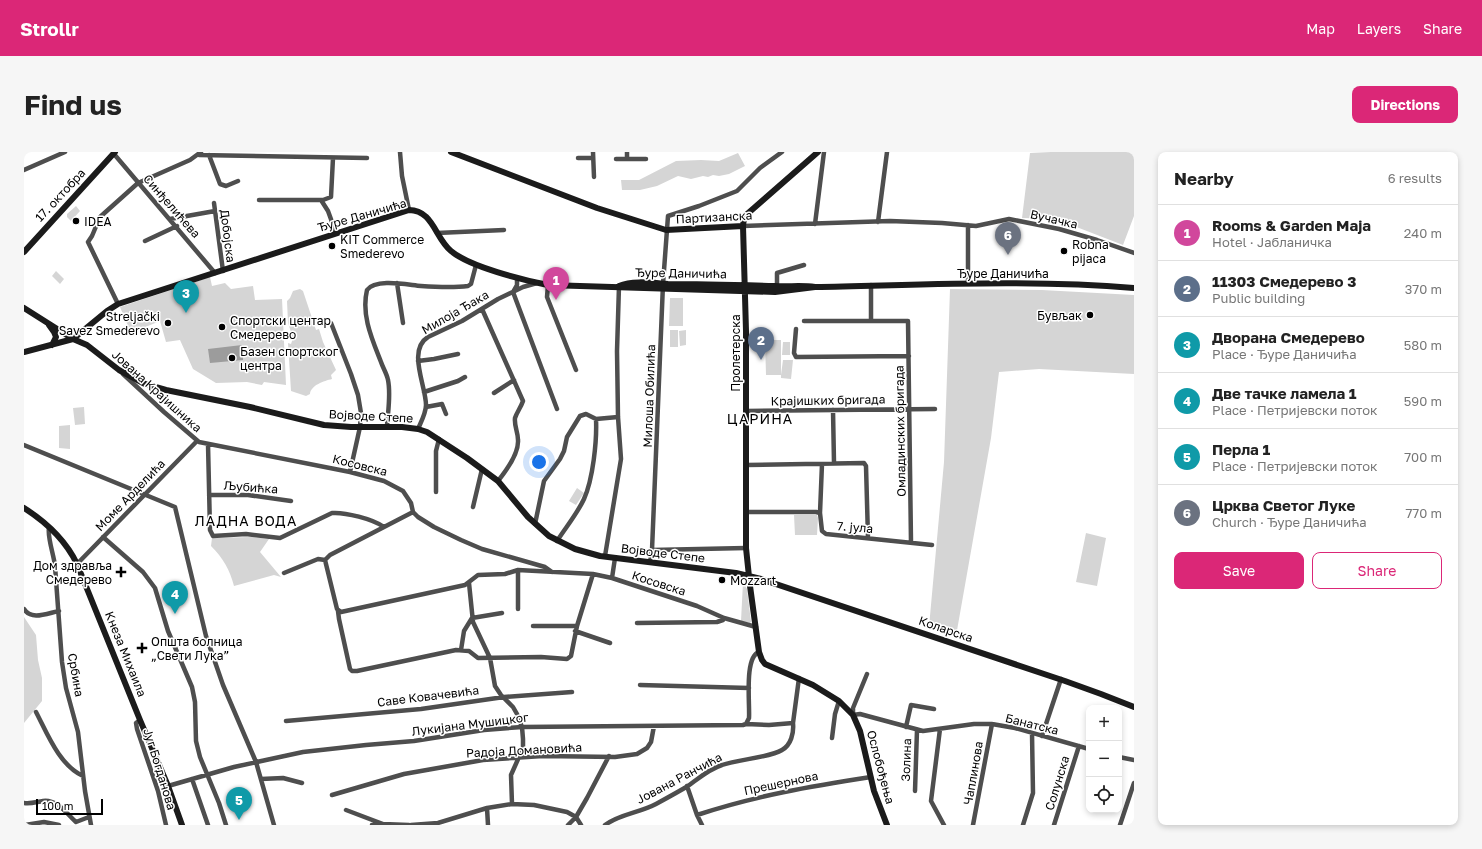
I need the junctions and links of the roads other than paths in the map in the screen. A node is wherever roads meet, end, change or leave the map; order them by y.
1 (65, 152) edge
2 (400, 152) edge
3 (451, 152) edge
4 (593, 152) edge
5 (627, 152) edge
6 (782, 152) edge
7 (818, 152) edge
8 (824, 152) edge
9 (887, 152) edge
10 (114, 153) edge
11 (200, 153) edge
12 (209, 155) junction
13 (332, 158) junction
14 (367, 158) dead end
15 (578, 158) dead end
16 (593, 158) junction
17 (616, 159) dead end
18 (627, 159) junction
19 (646, 159) dead end
20 (24, 170) edge
21 (594, 177) dead end
22 (238, 181) dead end
23 (138, 182) junction
24 (258, 200) dead end
25 (321, 200) junction
26 (214, 203) dead end
27 (409, 210) junction
28 (215, 211) junction
29 (170, 219) junction
30 (878, 222) junction
31 (815, 224) junction
32 (968, 225) junction
33 (176, 226) junction
34 (743, 226) junction
35 (504, 230) dead end
36 (666, 230) junction
37 (336, 233) junction
38 (437, 233) junction
39 (145, 242) dead end
40 (24, 252) edge
41 (1134, 253) edge
42 (476, 265) junction
43 (804, 265) dead end
44 (223, 270) junction
45 (215, 273) junction
46 (518, 278) junction
47 (397, 283) junction
48 (538, 283) junction
49 (968, 284) junction
50 (548, 285) junction
51 (871, 285) junction
52 (619, 286) junction
53 (663, 286) junction
54 (777, 286) junction
55 (815, 287) junction
56 (745, 288) junction
57 (1134, 288) edge
58 (513, 292) junction
59 (118, 304) junction
60 (24, 308) edge
61 (482, 309) junction
62 (804, 321) dead end
63 (871, 321) junction
64 (47, 323) junction
65 (331, 323) dead end
66 (403, 323) dead end
67 (86, 328) junction
68 (796, 329) dead end
69 (74, 339) junction
70 (52, 345) junction
71 (87, 345) junction
72 (24, 352) edge
73 (458, 354) dead end
74 (909, 356) junction
75 (418, 361) junction
76 (576, 370) dead end
77 (123, 372) junction
78 (465, 377) dead end
79 (514, 380) junction
80 (424, 392) junction
81 (494, 393) dead end
82 (426, 407) junction
83 (910, 408) junction
84 (935, 409) dead end
85 (557, 410) dead end
86 (833, 410) junction
87 (746, 411) junction
88 (446, 414) dead end
89 (618, 417) junction
90 (596, 419) junction
91 (387, 426) junction
92 (360, 428) junction
93 (418, 429) junction
94 (439, 439) junction
95 (197, 441) junction
96 (208, 444) junction
97 (24, 445) edge
98 (834, 463) junction
99 (822, 464) junction
100 (746, 465) junction
101 (482, 469) junction
102 (350, 472) junction
103 (498, 481) junction
104 (436, 492) dead end
105 (144, 494) junction
106 (209, 495) junction
107 (291, 501) dead end
108 (473, 507) dead end
109 (24, 508) edge
110 (414, 512) junction
111 (746, 512) junction
112 (820, 513) junction
113 (535, 524) junction
114 (384, 527) junction
115 (49, 528) junction
116 (102, 538) junction
117 (868, 538) junction
118 (557, 541) junction
119 (911, 542) junction
120 (932, 544) dead end
121 (746, 548) junction
122 (652, 550) junction
123 (605, 556) junction
124 (615, 558) junction
125 (325, 560) junction
126 (650, 562) junction
127 (77, 564) junction
128 (518, 570) junction
129 (552, 572) junction
130 (284, 573) dead end
131 (593, 574) junction
132 (749, 576) junction
133 (612, 578) junction
134 (469, 583) junction
135 (24, 609) edge
136 (518, 609) dead end
137 (59, 611) junction
138 (338, 611) junction
139 (502, 613) dead end
140 (472, 618) junction
141 (724, 618) junction
142 (636, 623) dead end
143 (533, 626) dead end
144 (576, 628) junction
145 (756, 628) junction
146 (610, 643) dead end
147 (461, 650) junction
148 (759, 652) junction
149 (490, 658) junction
150 (762, 660) junction
151 (750, 667) junction
152 (867, 674) dead end
153 (799, 678) junction
154 (1061, 679) junction
155 (640, 685) dead end
156 (749, 688) junction
157 (572, 692) dead end
158 (504, 697) junction
159 (839, 701) junction
160 (1134, 708) edge
161 (934, 709) dead end
162 (36, 712) dead end
163 (853, 715) junction
164 (140, 720) junction
165 (286, 721) dead end
166 (746, 724) junction
167 (793, 724) junction
168 (992, 724) junction
169 (654, 726) junction
170 (522, 727) junction
171 (906, 727) junction
172 (940, 729) junction
173 (917, 730) junction
174 (1032, 733) junction
175 (1042, 736) junction
176 (832, 738) dead end
177 (1078, 746) junction
178 (1086, 748) edge
179 (609, 756) junction
180 (1122, 757) edge
181 (519, 758) junction
182 (1134, 760) edge
183 (256, 762) junction
184 (207, 775) junction
185 (83, 776) junction
186 (871, 777) junction
187 (192, 779) junction
188 (261, 779) junction
189 (302, 783) dead end
190 (1134, 783) edge
191 (168, 786) junction
192 (688, 786) junction
193 (915, 791) dead end
194 (332, 795) dead end
195 (24, 803) edge
196 (512, 804) junction
197 (487, 808) junction
198 (346, 810) dead end
199 (697, 815) junction
200 (89, 817) junction
201 (576, 817) junction
202 (383, 824) junction
203 (25, 825) edge
204 (59, 825) edge
205 (91, 825) edge
206 (166, 825) edge
207 (182, 825) edge
208 (208, 825) edge
209 (226, 825) edge
210 (274, 825) edge
211 (372, 825) edge
212 (410, 825) edge
213 (488, 825) edge
214 (568, 825) edge
215 (581, 825) edge
216 (605, 825) edge
217 (702, 825) edge
218 (887, 825) edge
219 (944, 825) edge
220 (973, 825) edge
221 (1023, 825) edge
222 (1054, 825) edge
223 (1120, 825) edge

1 - 20 street
2 - 27 street
3 - 36 street, Партизанска
4 - 16 street
5 - 18 street
6 - 36 street
7 - 34 street
8 - 31 street
9 - 30 street
10 - 23 street, Синђелићева
10 - 40 street, 17. октобра
11 - 12 street
11 - 23 street
12 - 13 street
12 - 22 street
13 - 14 street
13 - 25 street
15 - 16 street
16 - 21 street
17 - 18 street
18 - 19 street
23 - 29 street, Синђелићева
23 - 59 street
24 - 25 street
25 - 37 street
26 - 28 street, Добојска
27 - 37 street, Ђуре Даничића
27 - 38 street, Ђуре Даничића
28 - 29 street
28 - 44 street, Добојска
29 - 33 street, Синђелићева
30 - 31 street, Партизанска
30 - 32 street, Партизанска
31 - 34 street, Партизанска
32 - 41 street, Вучачка
32 - 49 street
33 - 39 street
33 - 45 street, Синђелићева
34 - 36 street, Партизанска
34 - 56 street, Пролетерска
35 - 38 street
36 - 53 street, Милоша Обилића
37 - 44 street, Ђуре Даничића
38 - 42 street, Ђуре Даничића
42 - 46 street, Ђуре Даничића
42 - 47 street
43 - 54 street
44 - 45 street, Ђуре Даничића
45 - 59 street, Ђуре Даничића
46 - 48 street, Ђуре Даничића
46 - 58 street
47 - 66 street
47 - 91 street
48 - 50 street, Ђуре Даничића
48 - 58 street, Милоја Ђака
49 - 51 street, Ђуре Даничића
49 - 57 street, Ђуре Даничића
50 - 52 street, Ђуре Даничића
50 - 76 street
51 - 55 street, Ђуре Даничића
51 - 63 street
52 - 53 street, Ђуре Даничића
52 - 89 street
53 - 56 street, Ђуре Даничића
53 - 122 street, Милоша Обилића
54 - 55 street, Ђуре Даничића
54 - 56 street, Ђуре Даничића
55 - 56 street, Ђуре Даничића
56 - 87 street, Пролетерска
58 - 61 street, Милоја Ђака
58 - 85 street
59 - 67 street, Ђуре Даничића
60 - 64 street, Јована Крајишника
61 - 75 street, Милоја Ђака
61 - 79 street
62 - 63 street
63 - 74 street, Омладинских бригада
64 - 69 street, Јована Крајишника
64 - 70 street
65 - 92 street
67 - 69 street, Ђуре Даничића
67 - 71 street
68 - 74 street
69 - 70 street
69 - 71 street, Јована Крајишника
70 - 72 street
71 - 77 street, Јована Крајишника
73 - 75 street
74 - 83 street, Омладинских бригада
75 - 80 street, Милоја Ђака
77 - 92 street, Војводе Степе
77 - 95 street, Јована Крајишника
78 - 80 street
79 - 81 street
79 - 103 street
80 - 82 street, Милоја Ђака
82 - 88 street
82 - 93 street, Милоја Ђака
83 - 84 street, Крајишких бригада
83 - 86 street, Крајишких бригада
83 - 119 street, Омладинских бригада
86 - 87 street, Крајишких бригада
86 - 98 street
87 - 100 street, Пролетерска
89 - 90 street
89 - 123 street
90 - 113 street
90 - 118 street
91 - 92 street, Војводе Степе
91 - 93 street, Војводе Степе
92 - 102 street
93 - 94 street, Војводе Степе
94 - 101 street, Војводе Степе
94 - 104 street
95 - 96 street, Јована Крајишника
95 - 105 street, Моме Арделића
96 - 102 street, Косовска
96 - 106 street
97 - 105 street
98 - 99 street
98 - 117 street
99 - 100 street
99 - 112 street
100 - 111 street, Пролетерска
101 - 103 street, Војводе Степе
101 - 108 street
102 - 110 street, Косовска
103 - 113 street, Војводе Степе
105 - 116 street, Моме Арделића
105 - 183 street
106 - 107 street, Љубићка
106 - 114 street
109 - 115 street, Кнеза Михаила
110 - 114 street
110 - 129 street, Косовска
111 - 112 street
111 - 121 street, Пролетерска
112 - 117 street, 7. јула
113 - 118 street, Војводе Степе
114 - 125 street
115 - 127 street, Кнеза Михаила
115 - 137 street, Србина
116 - 127 street, Моме Арделића
116 - 184 street
117 - 119 street, 7. јула
118 - 123 street, Војводе Степе
119 - 120 street, 7. јула
121 - 122 street, Војводе Степе
121 - 132 street, Пролетерска
122 - 126 street, Милоша Обилића
123 - 124 street, Војводе Степе
124 - 126 street, Војводе Степе
124 - 133 street
125 - 130 street
125 - 138 street
126 - 132 street, Војводе Степе
127 - 164 street, Кнеза Михаила
128 - 129 street, Косовска
128 - 134 street, Косовска
128 - 136 street
129 - 131 street, Косовска
131 - 133 street, Косовска
131 - 144 street
132 - 145 street
132 - 154 street, Коларска
133 - 141 street, Косовска
134 - 138 street, Косовска
134 - 140 street
135 - 137 street
137 - 185 street, Србина
138 - 147 street
139 - 140 street
140 - 147 street
140 - 149 street
141 - 142 street
141 - 145 street, Косовска
143 - 144 street
144 - 146 street
144 - 149 street
145 - 148 street
147 - 149 street
148 - 150 street
148 - 151 street
149 - 158 street
150 - 151 street
150 - 153 street, Ослобођења
151 - 156 street
152 - 163 street
153 - 159 street, Ослобођења
153 - 167 street, Јована Ранчића
154 - 160 street, Коларска
154 - 175 street
155 - 156 street
156 - 166 street
157 - 158 street, Саве Ковачевића
158 - 165 street, Саве Ковачевића
158 - 170 street
159 - 163 street, Ослобођења
159 - 176 street
161 - 171 street
162 - 185 street
163 - 171 street, Банатска
163 - 186 street, Ослобођења
164 - 191 street, Кнеза Михаила
164 - 206 street, Југ Богданова
166 - 167 street, Лукијана Мушицког
166 - 169 street, Лукијана Мушицког
167 - 192 street, Јована Ранчића
168 - 172 street, Банатска
168 - 174 street, Банатска
168 - 220 street, Чаплинова
169 - 170 street, Лукијана Мушицког
169 - 179 street, Радоја Домановића
170 - 181 street
170 - 183 street, Лукијана Мушицког
171 - 173 street, Банатска
172 - 173 street, Банатска
172 - 219 street
173 - 193 street, Золина
174 - 175 street, Банатска
174 - 221 street
175 - 177 street, Банатска
177 - 178 street, Банатска
177 - 222 street, Солунска
179 - 181 street, Радоја Домановића
179 - 201 street
180 - 182 street
181 - 194 street, Радоја Домановића
181 - 196 street
183 - 184 street, Лукијана Мушицког
183 - 188 street
184 - 187 street, Лукијана Мушицког
184 - 209 street
185 - 200 street, Србина
186 - 199 street, Прешернова
186 - 218 street, Ослобођења
187 - 191 street, Лукијана Мушицког
187 - 208 street
188 - 189 street
188 - 210 street
190 - 223 street
191 - 207 street, Кнеза Михаила
192 - 199 street
192 - 216 street, Јована Ранчића
195 - 200 street
196 - 197 street
196 - 201 street
197 - 212 street
197 - 213 street
198 - 202 street
199 - 217 street
200 - 205 street, Србина
201 - 214 street
201 - 215 street
202 - 211 street
202 - 212 street
203 - 204 street

